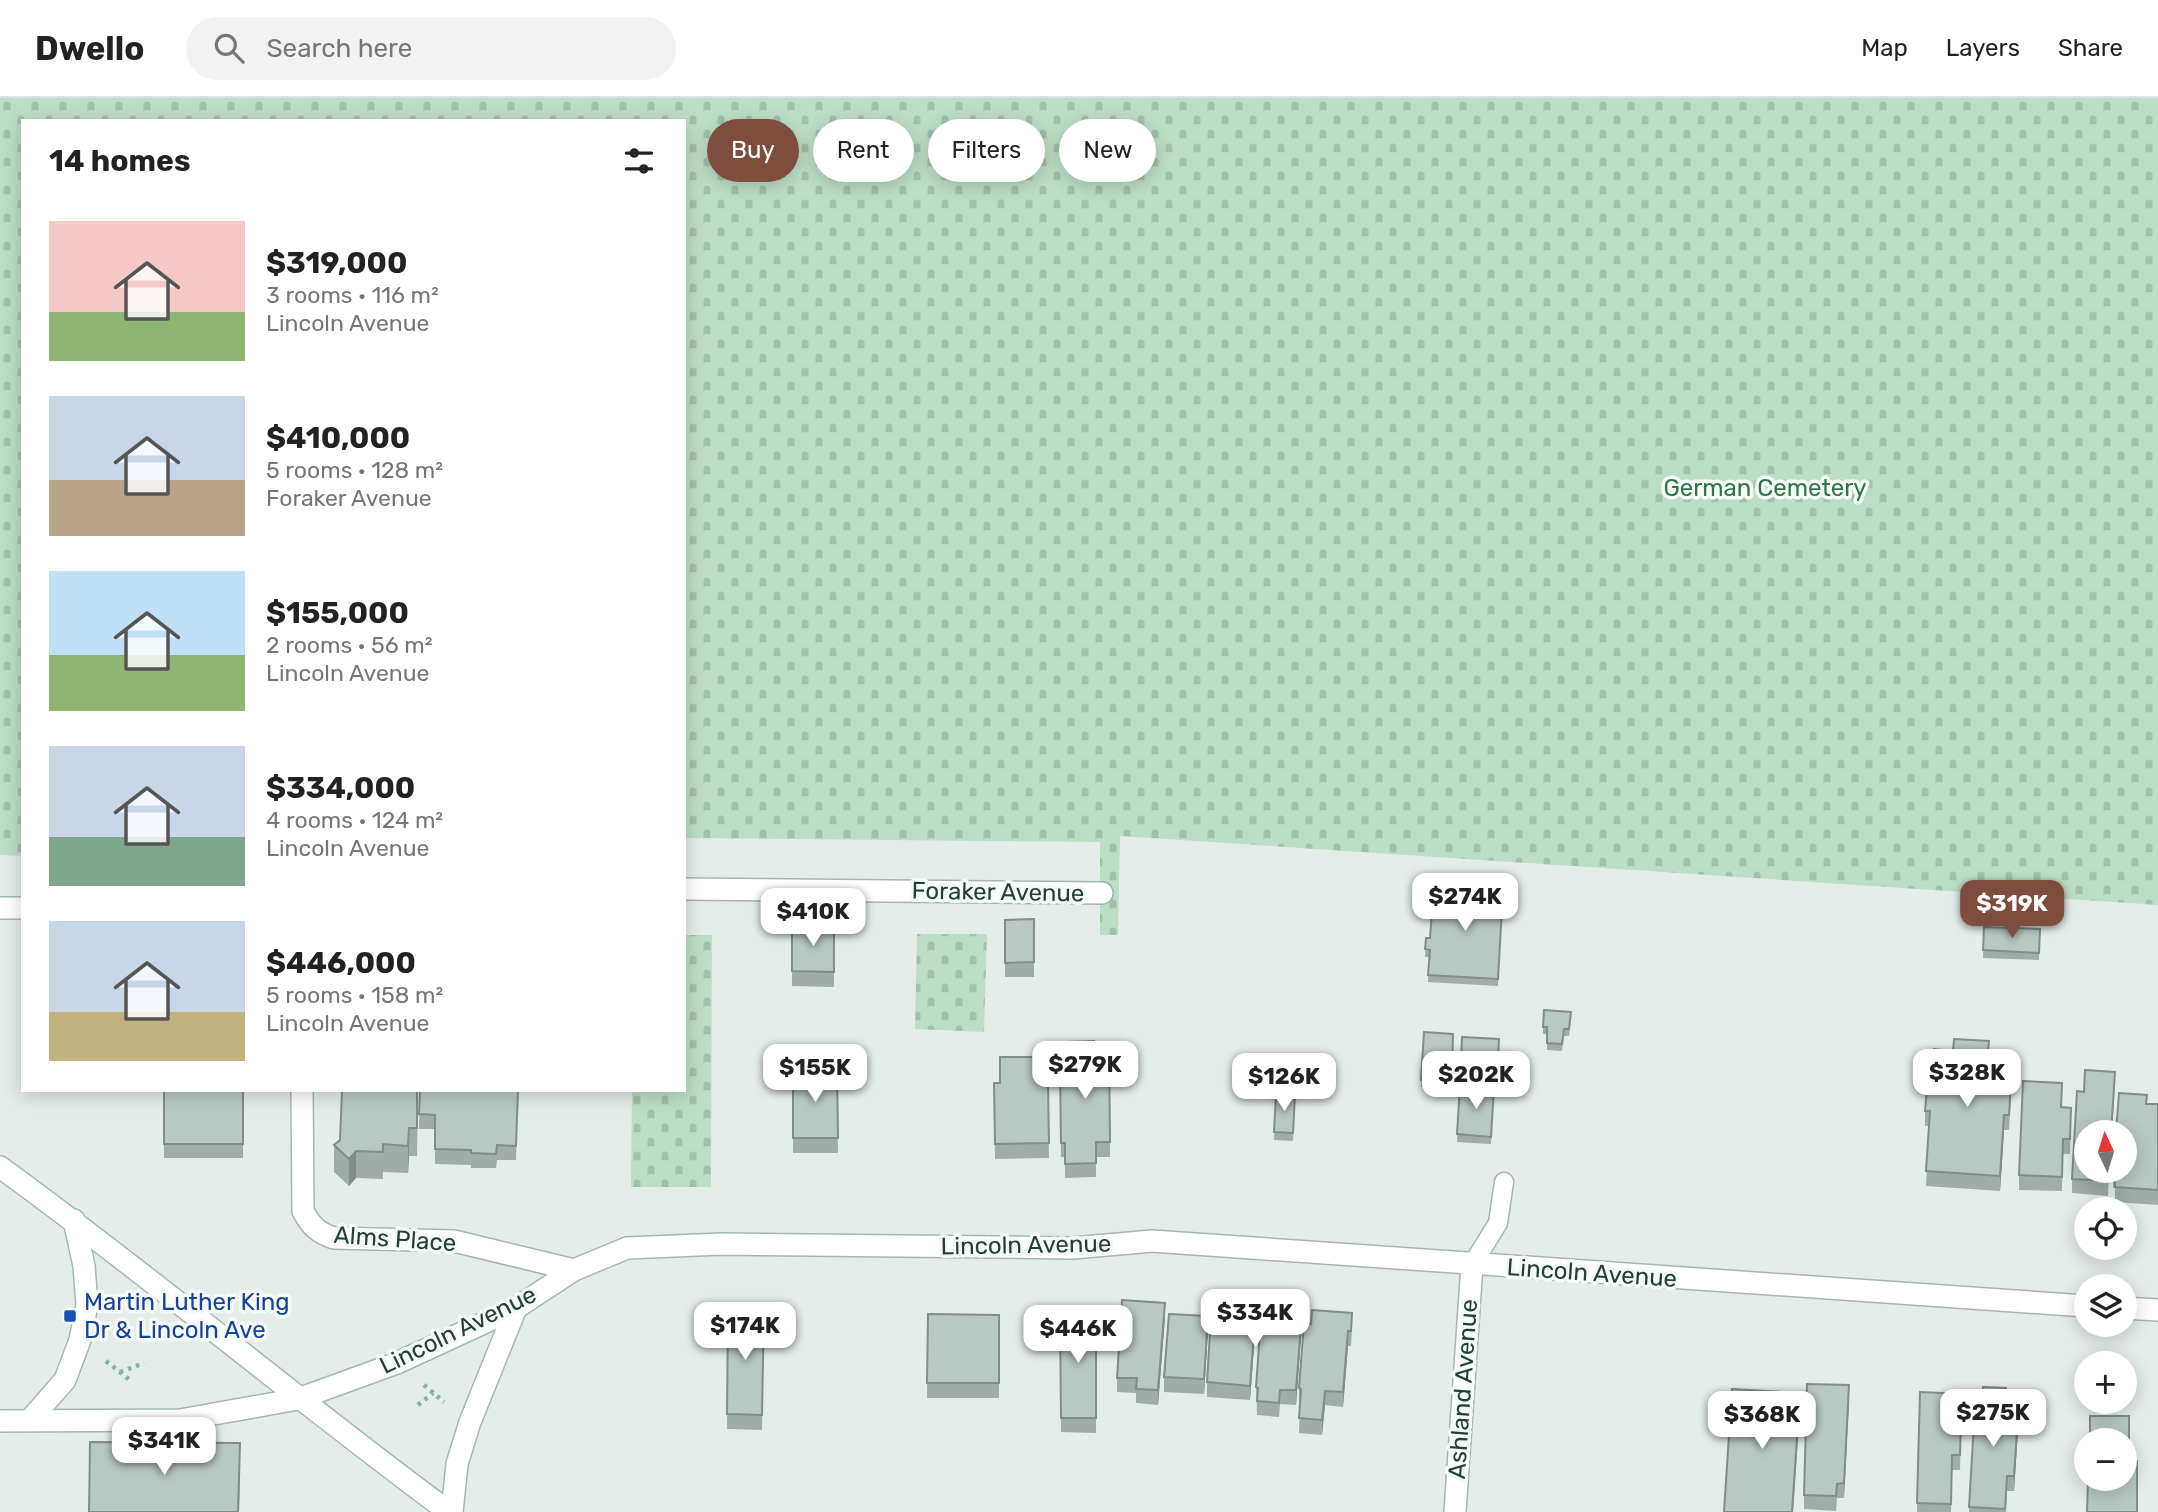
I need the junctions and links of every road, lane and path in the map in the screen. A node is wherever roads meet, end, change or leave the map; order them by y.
1 (686, 889) edge
2 (1101, 892) dead end
3 (0, 908) edge
4 (21, 908) edge
5 (302, 1092) edge
6 (0, 1167) edge
7 (1504, 1182) dead end
8 (74, 1220) junction
9 (1472, 1265) junction
10 (574, 1270) junction
11 (2074, 1305) edge
12 (516, 1308) junction
13 (2137, 1309) edge
14 (2158, 1310) edge
15 (100, 1356) dead end
16 (145, 1363) dead end
17 (120, 1372) junction
18 (131, 1381) dead end
19 (421, 1382) dead end
20 (433, 1393) junction
21 (298, 1399) junction
22 (418, 1405) dead end
23 (449, 1405) dead end
24 (30, 1420) junction
25 (0, 1421) edge
26 (451, 1512) edge
27 (1455, 1512) edge

1 - 2 street, Foraker Avenue
3 - 4 street
5 - 10 street, Alms Place
6 - 8 street
7 - 9 lane
8 - 21 street
8 - 24 street
9 - 10 street, Lincoln Avenue
9 - 11 street, Lincoln Avenue
9 - 27 street, Ashland Avenue
10 - 12 street, Lincoln Avenue
12 - 21 street, Lincoln Avenue
12 - 26 street
13 - 14 street
15 - 17 path
16 - 17 path
17 - 18 path
19 - 20 path
20 - 22 path
20 - 23 path
21 - 24 street, Lincoln Avenue
21 - 26 street
24 - 25 street, Lincoln Avenue

